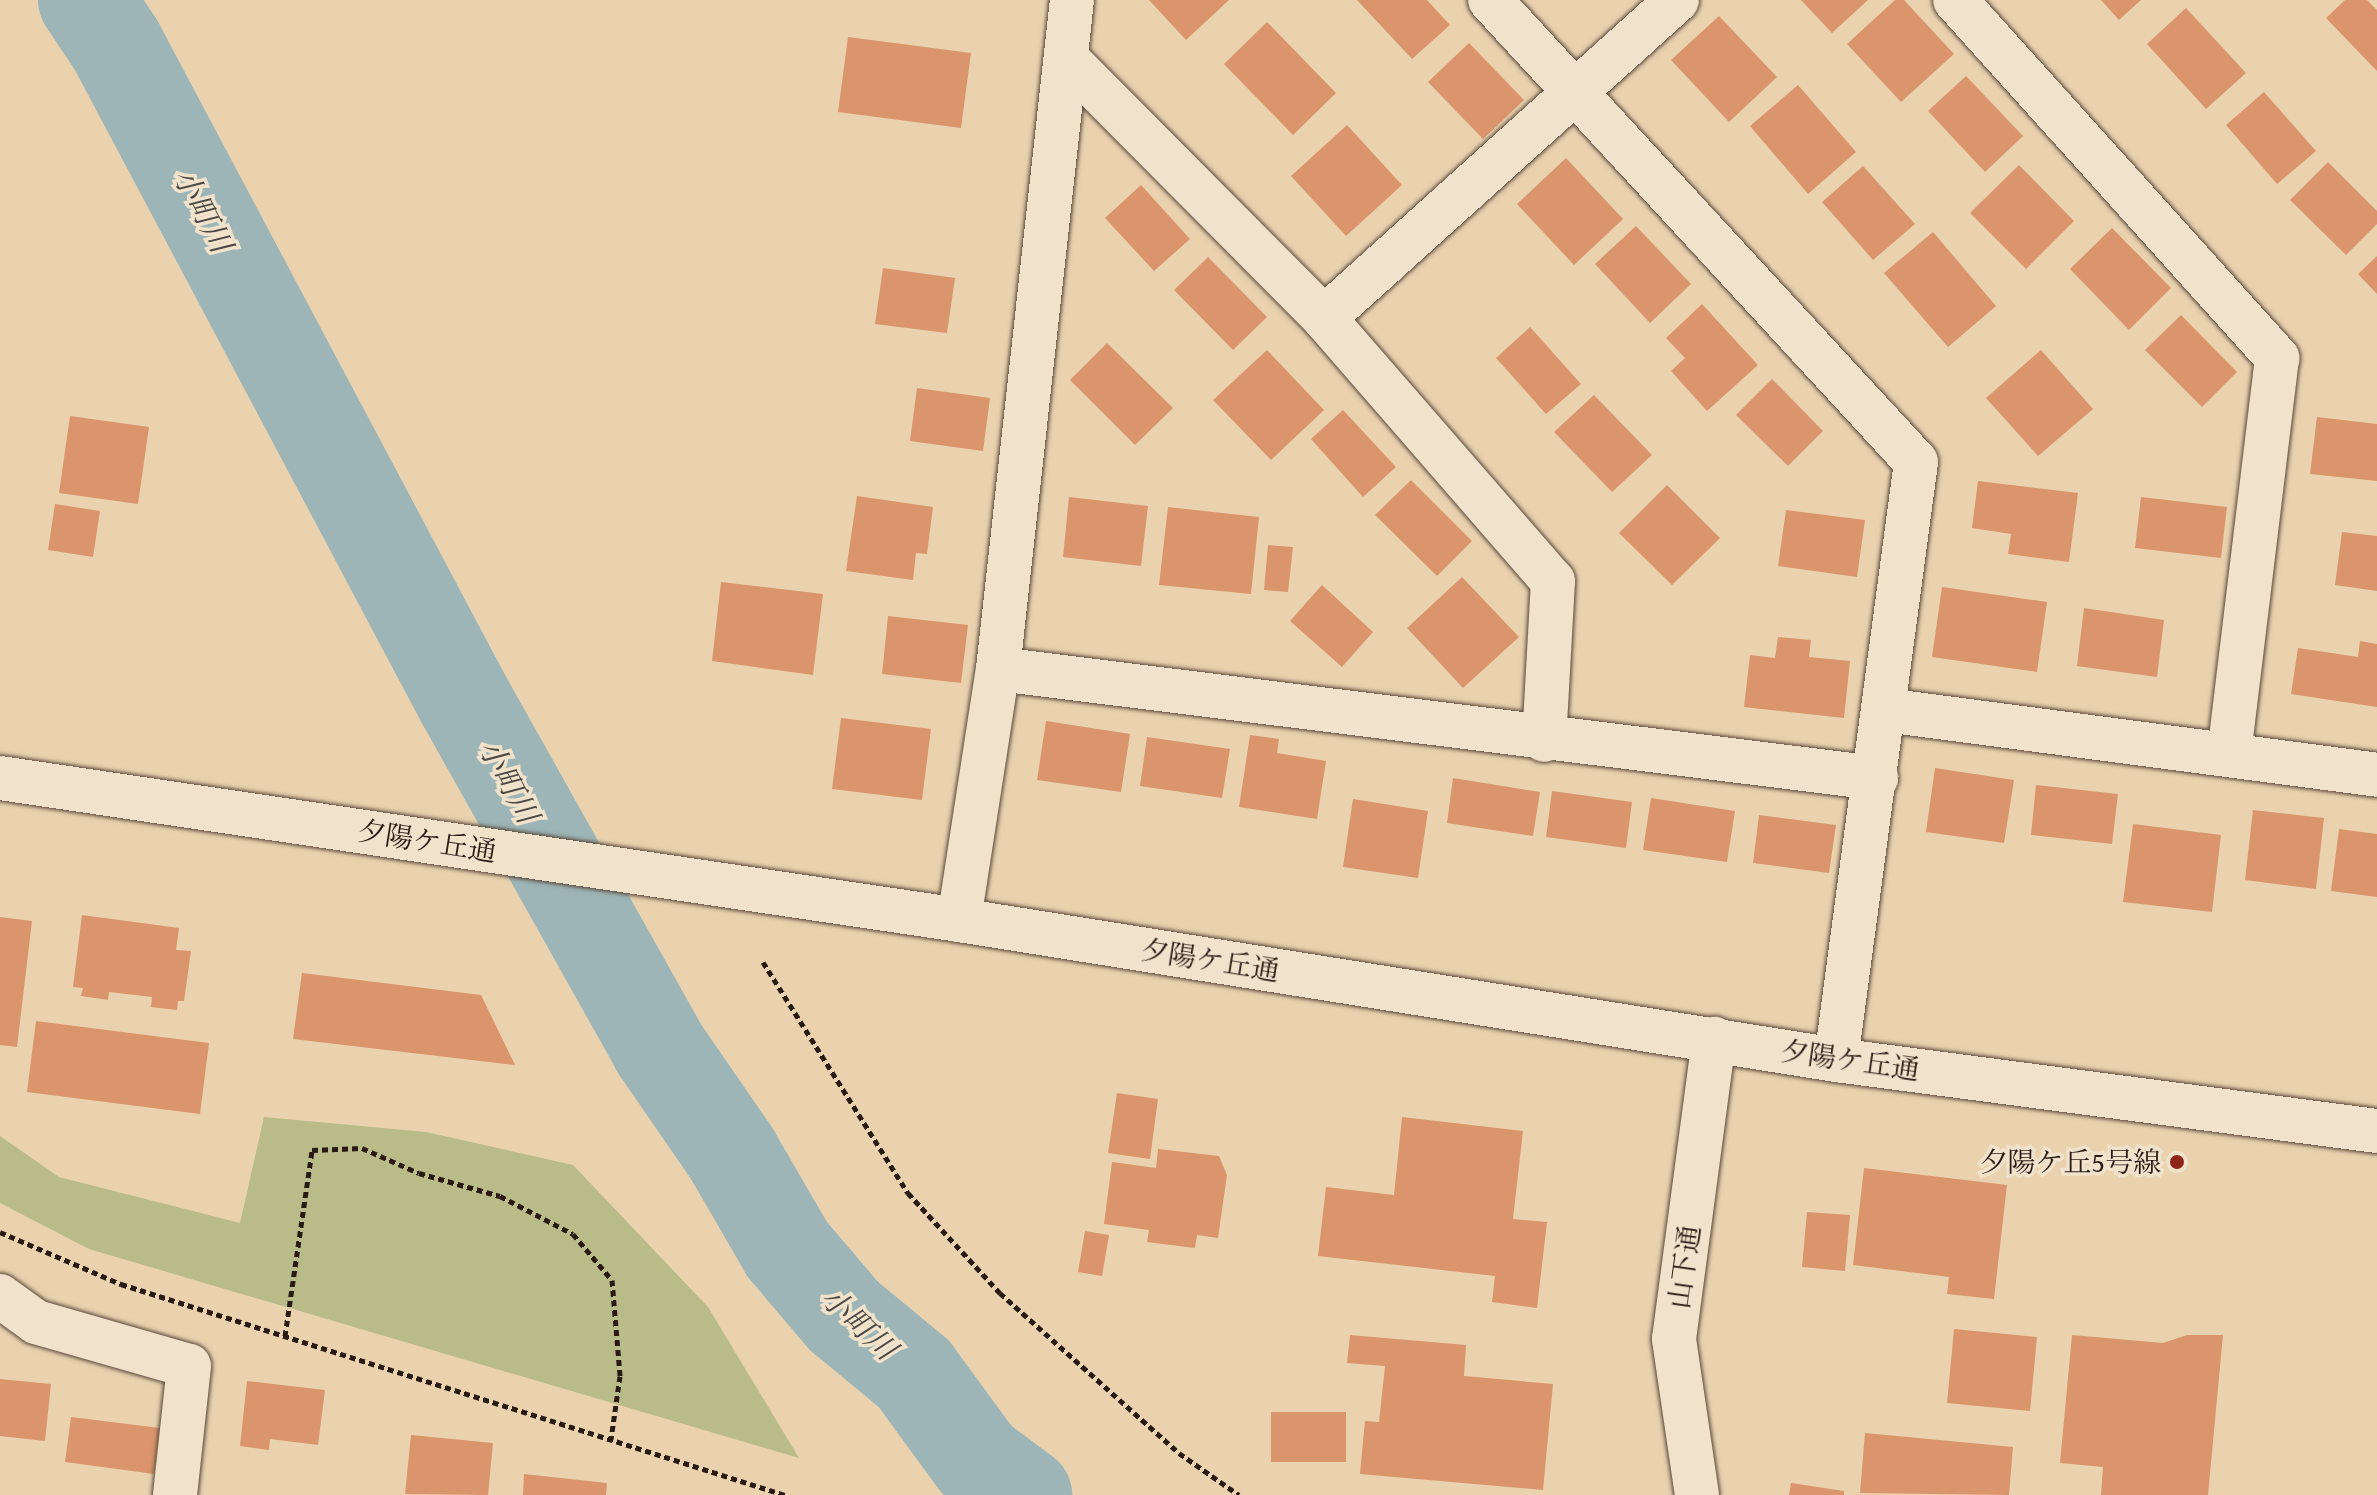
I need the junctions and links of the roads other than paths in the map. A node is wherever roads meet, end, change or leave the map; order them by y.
1 (1072, 0) edge
2 (1490, 0) edge
3 (1677, 0) edge
4 (1955, 0) edge
5 (1066, 58) junction
6 (1575, 92) junction
7 (1324, 318) junction
8 (998, 669) junction
9 (1885, 710) junction
10 (1544, 740) junction
11 (2229, 753) junction
12 (2377, 775) edge
13 (0, 778) edge
14 (1876, 778) junction
15 (44, 785) junction
16 (0, 788) edge
17 (959, 920) junction
18 (1714, 1039) junction
19 (1836, 1060) junction
20 (2377, 1131) edge
21 (0, 1296) edge
22 (175, 1495) edge
23 (1697, 1495) edge

1 - 5 street
2 - 6 street
3 - 6 street
4 - 11 street
5 - 7 street
5 - 8 street
6 - 7 street
6 - 9 street
7 - 10 street
8 - 10 street
8 - 17 street
9 - 11 street
9 - 14 street
10 - 14 street
11 - 12 street
13 - 15 street, 夕陽ケ丘通
14 - 19 street
15 - 16 street, 夕陽ケ丘通
15 - 17 street, 夕陽ケ丘通
17 - 18 street, 夕陽ケ丘通
18 - 19 street, 夕陽ケ丘通
18 - 23 street, 山下通
19 - 20 street, 夕陽ケ丘通
21 - 22 street

